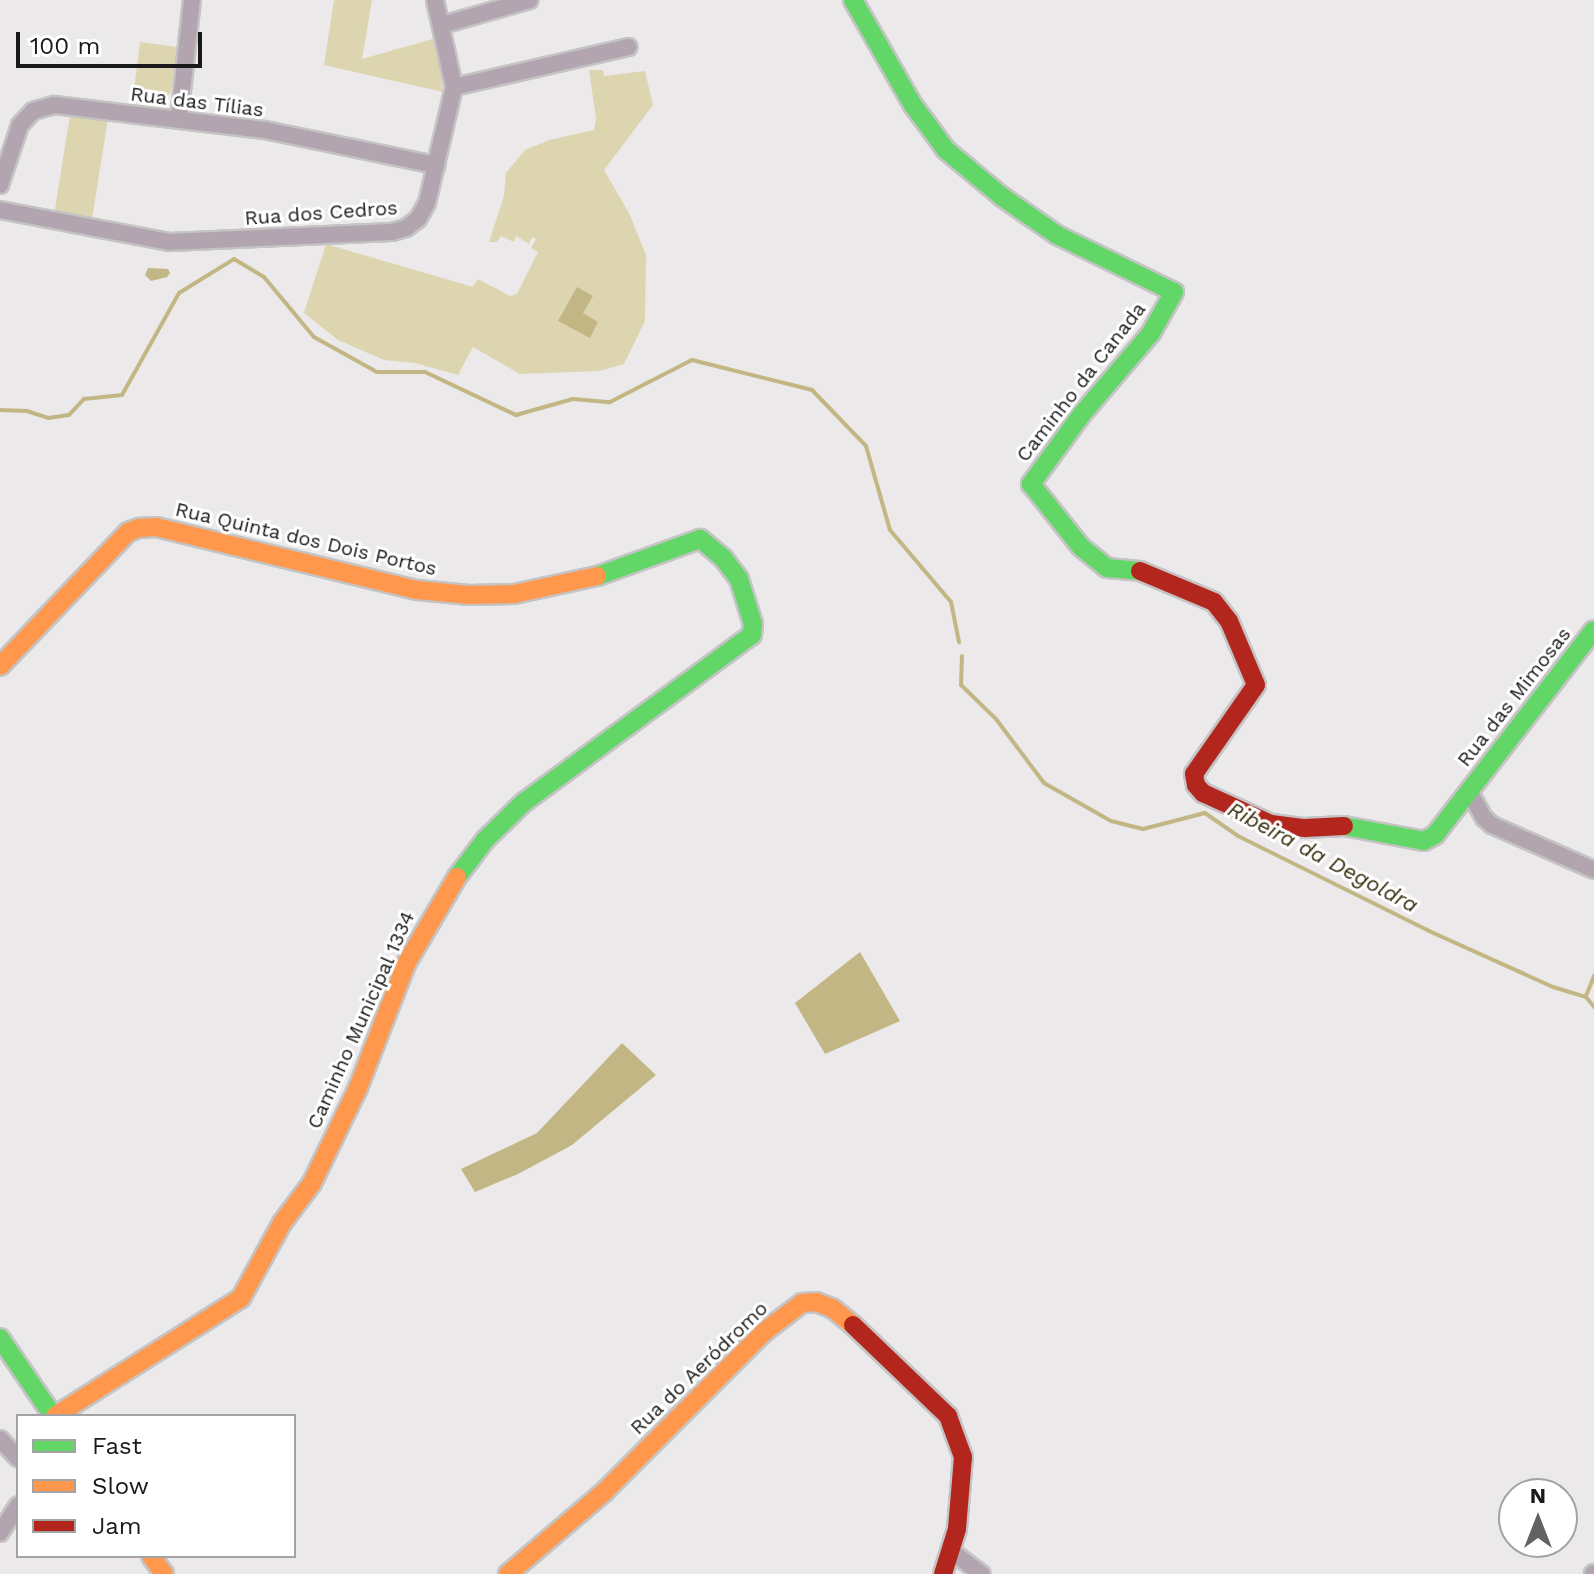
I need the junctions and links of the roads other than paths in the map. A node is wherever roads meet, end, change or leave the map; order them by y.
1 (192, 0) edge
2 (435, 0) edge
3 (530, 0) edge
4 (853, 0) edge
5 (442, 25) junction
6 (628, 47) dead end
7 (454, 87) junction
8 (179, 119) junction
9 (436, 165) junction
10 (0, 185) edge
11 (0, 210) edge
12 (700, 539) joint
13 (1594, 630) edge
14 (0, 666) edge
15 (1469, 791) junction
16 (1594, 870) edge
17 (0, 1338) edge
18 (53, 1414) edge
19 (57, 1414) edge
20 (16, 1508) edge
21 (0, 1533) edge
22 (951, 1551) junction
23 (508, 1574) edge
24 (943, 1574) edge
25 (981, 1574) edge

1 - 8 street
2 - 5 street, Rua dos Cedros
3 - 5 street
4 - 15 street, Caminho da Canada
5 - 7 street, Rua dos Cedros
6 - 7 street
7 - 9 street, Rua dos Cedros
8 - 9 street, Rua das Tílias
8 - 10 street, Rua das Tílias
9 - 11 street, Rua dos Cedros
12 - 14 street, Rua Quinta dos Dois Portos
12 - 19 street, Caminho Municipal 1334
13 - 15 street, Rua das Mimosas
15 - 16 street
17 - 18 street
20 - 21 street
22 - 23 street, Rua do Aeródromo
22 - 24 street, Rua do Aeródromo
22 - 25 street

